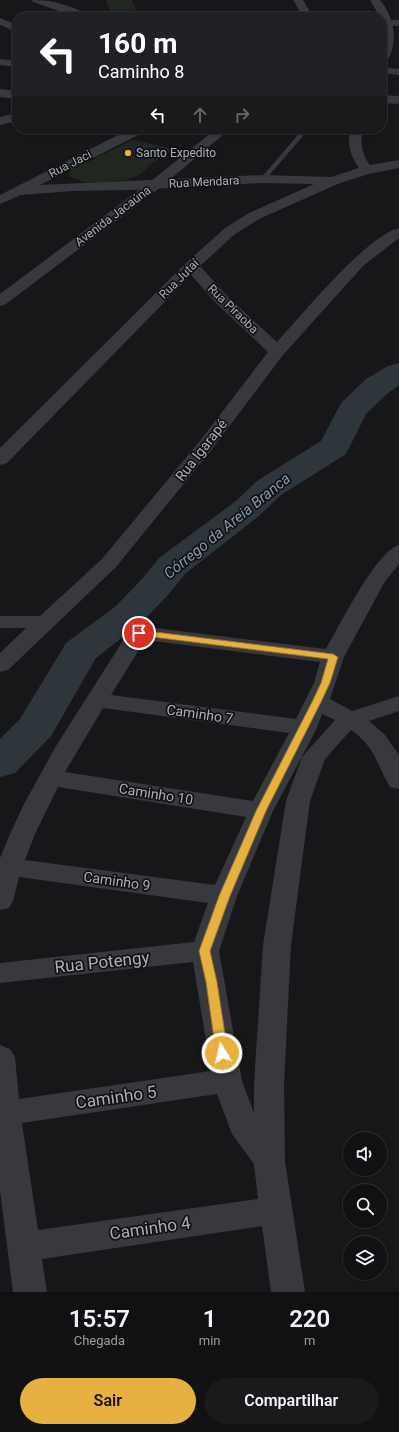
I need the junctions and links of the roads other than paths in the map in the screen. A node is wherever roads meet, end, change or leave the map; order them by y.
1 (37, 0) edge
2 (298, 0) edge
3 (375, 0) edge
4 (60, 4) edge
5 (76, 12) edge
6 (305, 12) edge
7 (383, 12) edge
8 (0, 21) edge
9 (387, 23) edge
10 (399, 23) edge
11 (12, 27) edge
12 (387, 32) edge
13 (387, 46) edge
14 (0, 62) edge
15 (12, 63) edge
16 (387, 71) edge
17 (399, 72) edge
18 (0, 93) edge
19 (12, 94) edge
20 (12, 118) edge
21 (0, 121) edge
22 (130, 134) edge
23 (217, 134) edge
24 (302, 134) edge
25 (355, 134) edge
26 (399, 164) edge
27 (367, 170) junction
28 (41, 178) junction
29 (154, 178) junction
30 (263, 179) junction
31 (335, 180) junction
32 (132, 186) junction
33 (73, 187) junction
34 (17, 191) junction
35 (0, 200) edge
36 (399, 232) edge
37 (191, 266) junction
38 (0, 284) edge
39 (0, 301) edge
40 (277, 351) junction
41 (0, 459) edge
42 (399, 551) edge
43 (0, 622) edge
44 (46, 622) junction
45 (333, 657) junction
46 (0, 665) edge
47 (96, 700) junction
48 (317, 702) junction
49 (399, 703) edge
50 (351, 719) junction
51 (304, 728) junction
52 (50, 778) junction
53 (399, 782) edge
54 (261, 811) junction
55 (9, 867) junction
56 (224, 896) junction
57 (0, 901) edge
58 (205, 951) junction
59 (0, 973) edge
60 (0, 1057) edge
61 (227, 1081) junction
62 (5, 1113) junction
63 (269, 1162) junction
64 (277, 1210) junction
65 (22, 1247) junction
66 (30, 1292) edge
67 (288, 1292) edge

1 - 4 street
2 - 6 street
3 - 7 street
4 - 5 street
8 - 11 street
9 - 10 street
12 - 13 street
14 - 15 street
16 - 17 street
18 - 19 street
20 - 21 street
22 - 28 street, Rua Jaci
23 - 29 street, Avenida Jacaúna
24 - 30 lane
25 - 27 street
26 - 27 street, Rua Jutaí
27 - 31 street, Rua Jutaí
28 - 33 street, Rua Mendara
28 - 34 street, Rua Jaci
29 - 30 street, Rua Mendara
29 - 32 street, Rua Mendara
29 - 39 street, Avenida Jacaúna
30 - 31 street, Rua Mendara
31 - 37 street, Rua Jutaí
32 - 33 street, Rua Mendara
32 - 38 street, Avenida Jacaúna
33 - 34 street, Rua Mendara
34 - 35 street, Rua Jaci
36 - 40 street, Rua Igarapé
37 - 40 street, Rua Piraoba
37 - 41 street, Rua Jutaí
40 - 44 street, Rua Igarapé
42 - 45 street
43 - 44 street
44 - 46 street, Rua Igarapé
45 - 47 street
45 - 48 street
47 - 51 street, Caminho 7
47 - 52 street
48 - 50 street
48 - 51 street
49 - 50 street
50 - 53 street
50 - 63 street
51 - 54 street
52 - 54 street, Caminho 10
52 - 55 street
54 - 56 street
55 - 56 street, Caminho 9
55 - 57 street
56 - 58 street
58 - 59 street, Rua Potengy
58 - 61 street
60 - 62 street
61 - 62 street, Caminho 5
61 - 63 street
62 - 65 street
63 - 64 street
64 - 65 street, Caminho 4
64 - 67 street
65 - 66 street

